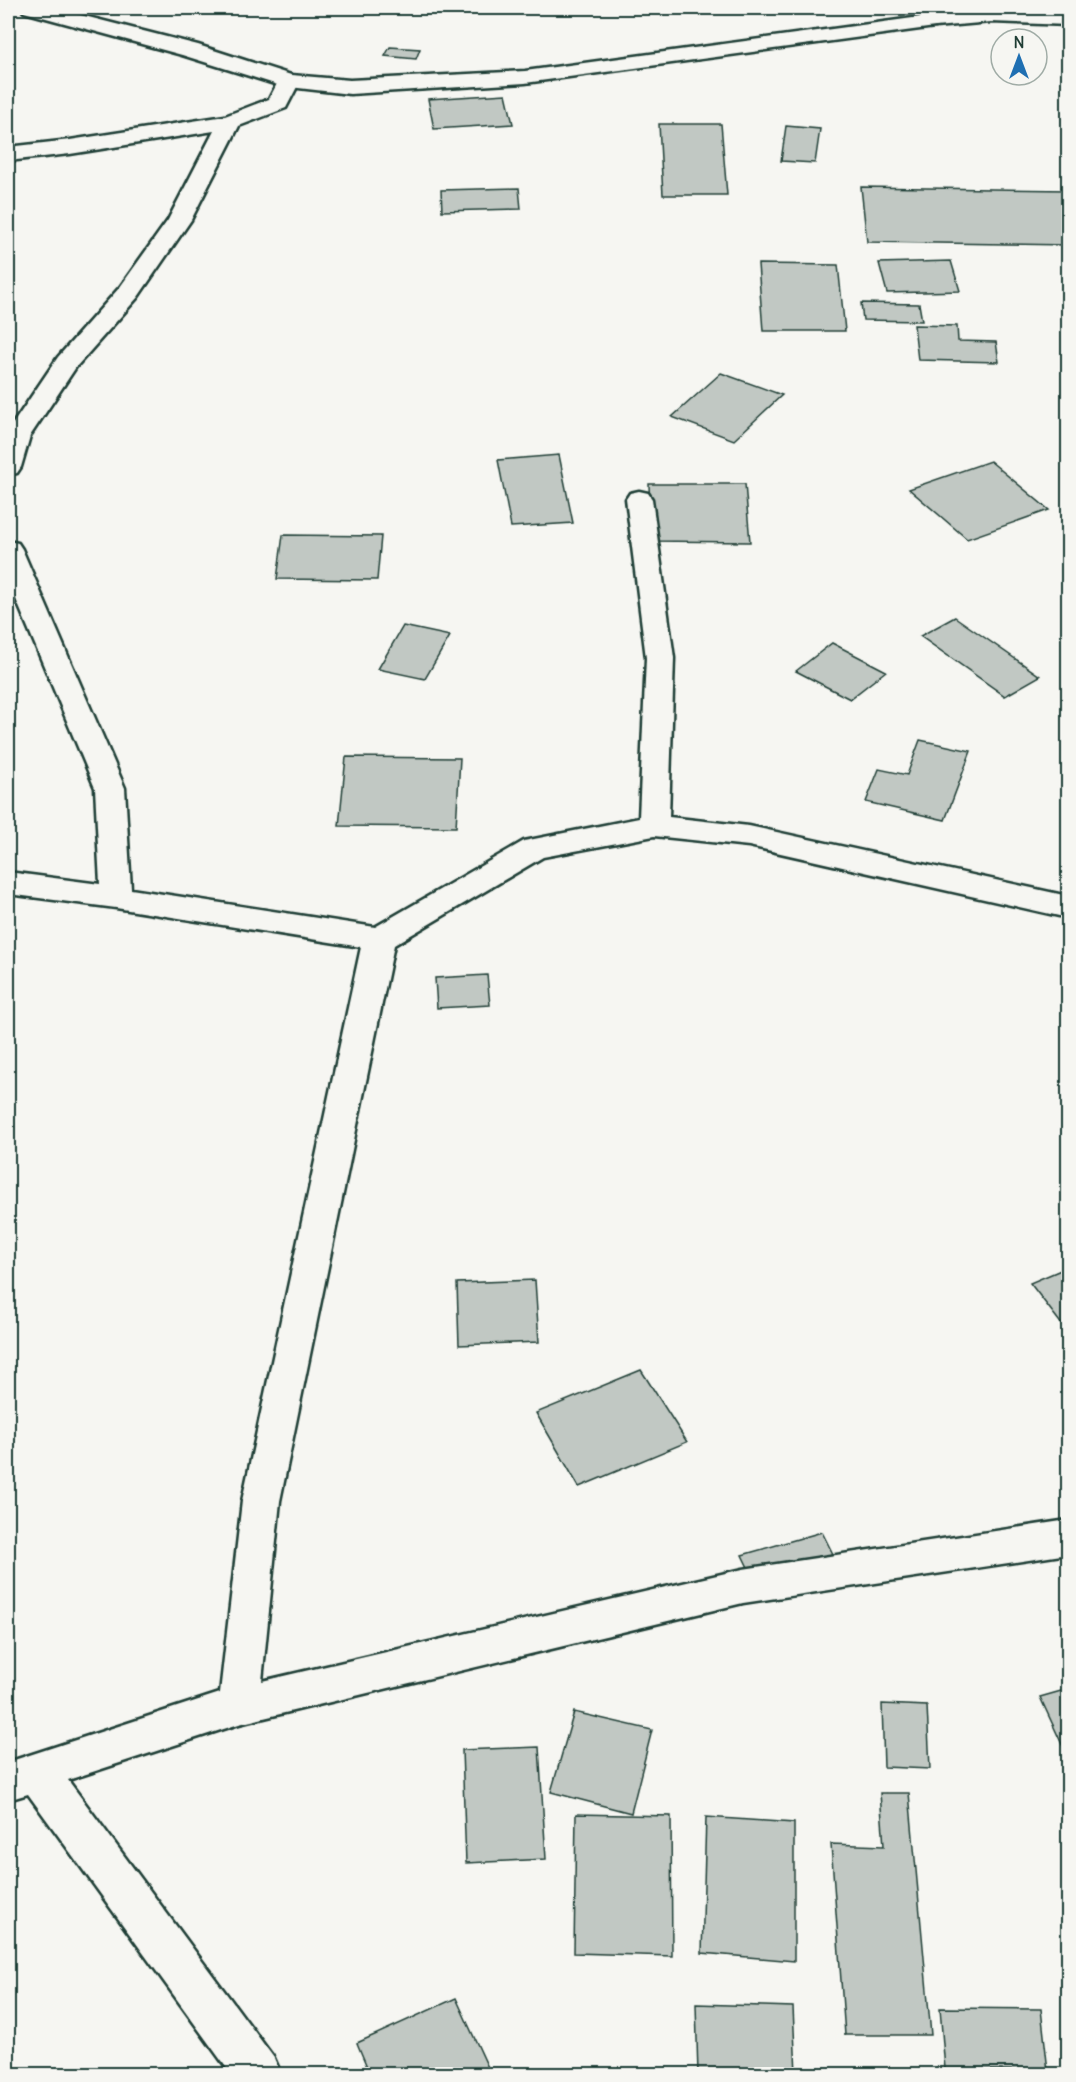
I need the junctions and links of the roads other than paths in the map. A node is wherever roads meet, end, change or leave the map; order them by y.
1 (31, 8) edge
2 (936, 14) edge
3 (1068, 19) edge
4 (289, 81) junction
5 (230, 122) junction
6 (8, 154) edge
7 (8, 467) edge
8 (639, 499) dead end
9 (8, 549) edge
10 (654, 826) junction
11 (8, 883) edge
12 (116, 897) junction
13 (1068, 907) edge
14 (379, 939) junction
15 (1068, 1537) edge
16 (239, 1705) junction
17 (22, 1777) edge
18 (258, 2074) edge

1 - 4 street
2 - 3 street
2 - 4 street
4 - 5 street
5 - 6 street
5 - 7 street
8 - 10 street
9 - 12 street
10 - 13 street
10 - 14 street
11 - 12 street
12 - 14 street
14 - 16 street
15 - 16 street
16 - 17 street
17 - 18 street

